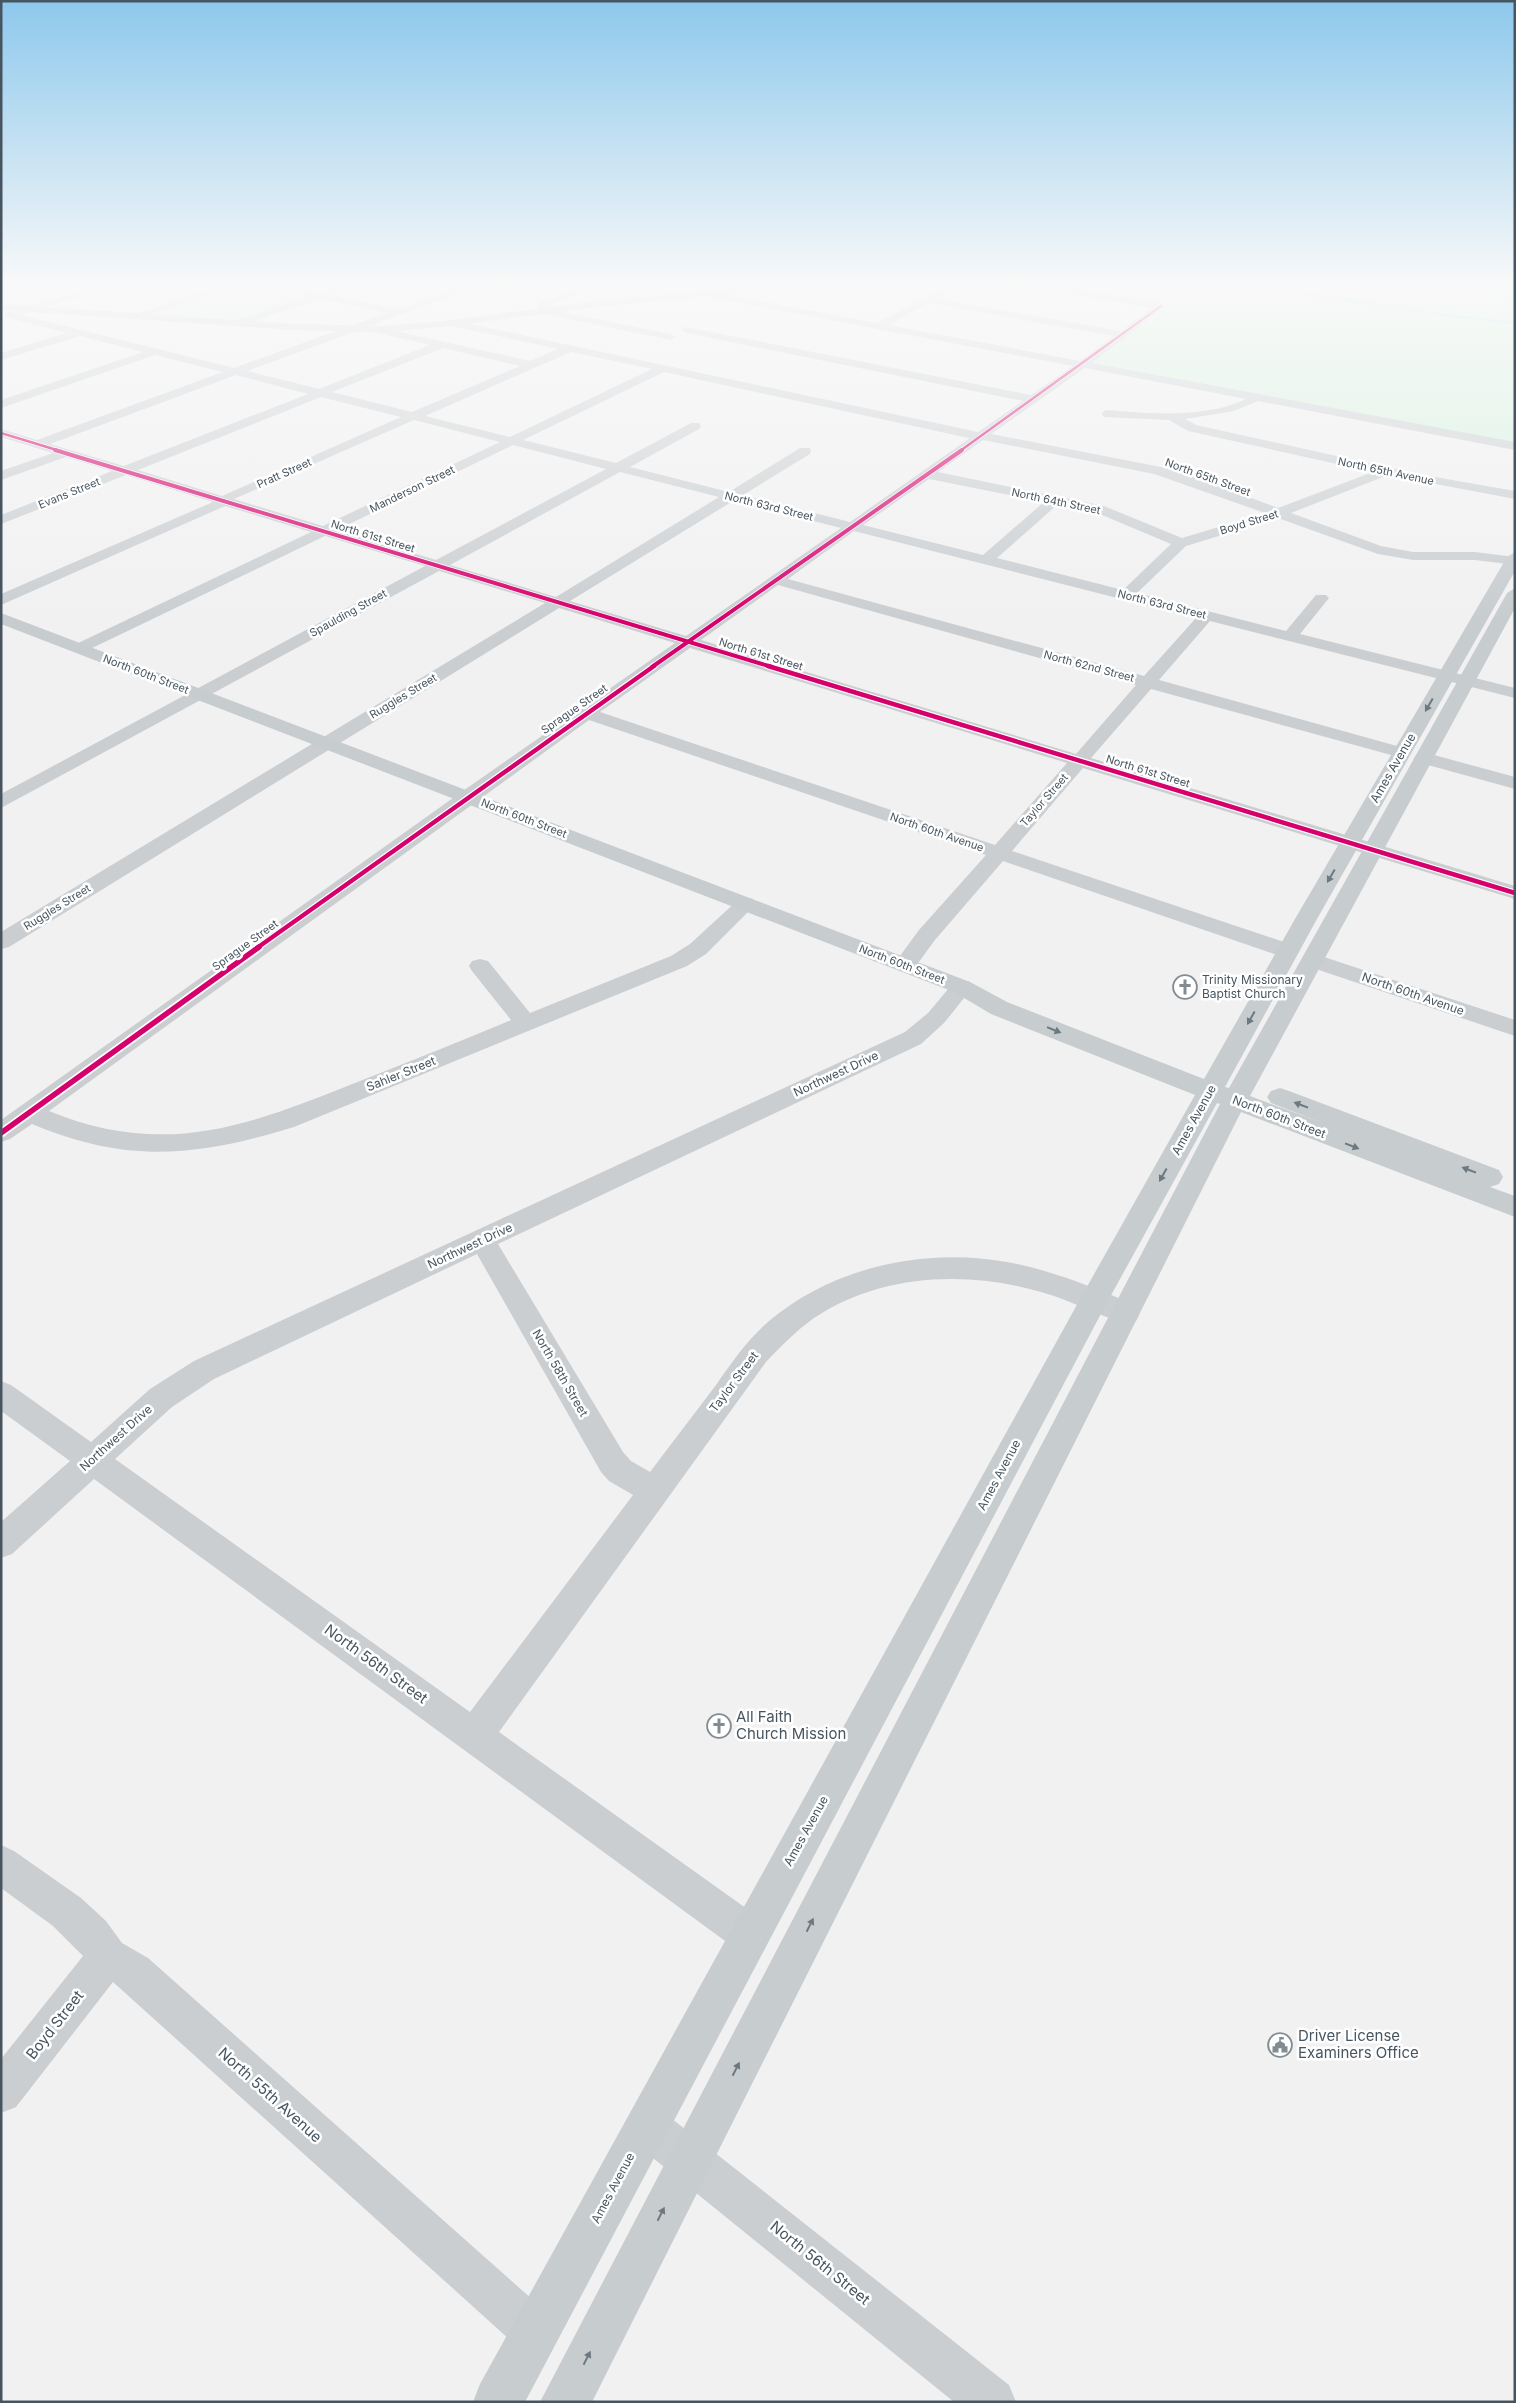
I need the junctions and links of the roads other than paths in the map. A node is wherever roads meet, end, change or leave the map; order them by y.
1 (24, 396) edge
2 (167, 396) edge
3 (314, 396) edge
4 (335, 396) edge
5 (459, 396) edge
6 (605, 396) edge
7 (791, 396) edge
8 (1019, 396) edge
9 (1037, 396) edge
10 (1245, 396) edge
11 (1255, 398) junction
12 (1033, 399) junction
13 (1, 404) edge
14 (1108, 414) dead end
15 (414, 416) junction
16 (1173, 418) junction
17 (695, 426) dead end
18 (1, 433) edge
19 (980, 436) junction
20 (512, 441) junction
21 (37, 444) junction
22 (1515, 446) edge
23 (805, 450) dead end
24 (65, 453) junction
25 (617, 468) junction
26 (125, 471) junction
27 (1387, 472) junction
28 (926, 474) junction
29 (1, 476) edge
30 (1515, 495) edge
31 (730, 496) junction
32 (1055, 499) junction
33 (223, 501) junction
34 (1278, 514) junction
35 (1, 520) edge
36 (852, 526) junction
37 (324, 532) junction
38 (1181, 543) junction
39 (986, 560) junction
40 (1514, 560) edge
41 (435, 565) junction
42 (776, 580) junction
43 (1126, 595) junction
44 (1321, 598) dead end
45 (1, 600) edge
46 (556, 602) junction
47 (1511, 608) edge
48 (1206, 616) junction
49 (1, 618) edge
50 (1290, 636) junction
51 (688, 642) junction
52 (80, 648) junction
53 (1456, 678) junction
54 (1148, 682) junction
55 (1515, 693) edge
56 (199, 694) junction
57 (586, 713) junction
58 (325, 742) junction
59 (1412, 755) junction
60 (1079, 761) junction
61 (1515, 783) edge
62 (467, 797) junction
63 (1, 802) edge
64 (1361, 846) junction
65 (998, 853) junction
66 (1515, 893) edge
67 (746, 903) junction
68 (1, 942) edge
69 (1300, 956) junction
70 (905, 965) junction
71 (480, 966) dead end
72 (962, 987) junction
73 (526, 1023) junction
74 (1515, 1028) edge
75 (1228, 1088) junction
76 (30, 1113) junction
77 (1, 1134) edge
78 (1515, 1187) edge
79 (1515, 1207) edge
80 (482, 1240) junction
81 (1094, 1300) junction
82 (1126, 1313) junction
83 (1, 1394) edge
84 (93, 1460) junction
85 (654, 1491) junction
86 (1, 1543) edge
87 (475, 1735) junction
88 (1, 1864) edge
89 (750, 1935) junction
90 (108, 1957) junction
91 (1, 2092) edge
92 (647, 2126) junction
93 (689, 2159) junction
94 (535, 2332) junction
95 (498, 2402) edge
96 (565, 2402) edge
97 (992, 2402) edge

1 - 13 street
2 - 21 street
3 - 26 street, Evans Street
4 - 15 street, North 63rd Street
5 - 15 street, Pratt Street
6 - 20 street, Manderson Street
7 - 19 street, North 65th Street
8 - 12 street
9 - 12 street, Sprague Street
10 - 11 street
11 - 16 street
11 - 22 street
12 - 19 street, Sprague Street
14 - 16 street
15 - 20 street, North 63rd Street
15 - 33 street, Pratt Street
16 - 27 street, North 65th Avenue
17 - 25 street, Spaulding Street
18 - 21 street, North 61st Street
19 - 28 street, Sprague Street
19 - 34 street, North 65th Street
20 - 25 street, North 63rd Street
20 - 37 street, Manderson Street
21 - 24 street, North 61st Street
23 - 31 street, Ruggles Street
24 - 26 street, North 61st Street
24 - 29 street
25 - 31 street, North 63rd Street
25 - 41 street, Spaulding Street
26 - 33 street, North 61st Street
26 - 35 street, Evans Street
27 - 30 street, North 65th Avenue
27 - 34 street, Boyd Street
28 - 32 street, North 64th Street
28 - 36 street, Sprague Street
31 - 36 street, North 63rd Street
31 - 46 street, Ruggles Street
32 - 38 street, North 64th Street
32 - 39 street
33 - 37 street, North 61st Street
33 - 45 street, Pratt Street
34 - 38 street, Boyd Street
34 - 40 street, North 65th Street
36 - 39 street, North 63rd Street
36 - 42 street, Sprague Street
37 - 41 street, North 61st Street
37 - 52 street, Manderson Street
38 - 43 street, Boyd Street
39 - 43 street, North 63rd Street
40 - 53 main road, Ames Avenue
41 - 46 street, North 61st Street
41 - 56 street, Spaulding Street
42 - 51 street, Sprague Street
42 - 54 street, North 62nd Street
43 - 48 street, North 63rd Street
44 - 50 street
46 - 51 street, North 61st Street
46 - 58 street, Ruggles Street
47 - 53 main road, Ames Avenue
48 - 50 street, North 63rd Street
48 - 54 street, Taylor Street
49 - 52 main road, North 60th Street
50 - 53 street, North 63rd Street
51 - 57 street, Sprague Street
51 - 60 street, North 61st Street
52 - 56 main road, North 60th Street
53 - 55 street, North 63rd Street
53 - 59 main road, Ames Avenue
54 - 59 street, North 62nd Street
54 - 60 street, Taylor Street
56 - 58 main road, North 60th Street
56 - 63 street, Spaulding Street
57 - 62 street, Sprague Street
57 - 65 street, North 60th Avenue
58 - 62 main road, North 60th Street
58 - 68 street, Ruggles Street
59 - 61 street, North 62nd Street
59 - 64 main road, Ames Avenue
60 - 64 street, North 61st Street
60 - 65 street, Taylor Street
62 - 67 main road, North 60th Street
62 - 76 street, Sprague Street
64 - 66 street, North 61st Street
64 - 69 main road, Ames Avenue
65 - 69 street, North 60th Avenue
65 - 70 street, Taylor Street
67 - 70 main road, North 60th Street
67 - 73 street, Sahler Street
69 - 74 street, North 60th Avenue
69 - 75 main road, Ames Avenue
70 - 72 main road, North 60th Street
71 - 73 street
72 - 75 main road, North 60th Street
72 - 80 street, Northwest Drive
73 - 76 street, Sahler Street
78 -> 75 main road, North 60th Street
75 -> 79 main road, North 60th Street
75 -> 81 main road, Ames Avenue
75 - 82 main road, Ames Avenue
76 - 77 street, Sprague Street
80 - 84 street, Northwest Drive
80 - 85 street, North 58th Street
81 - 82 street, Taylor Street
81 - 85 street, Taylor Street
81 - 89 main road, Ames Avenue
93 -> 82 main road, Ames Avenue
83 - 84 street, North 56th Street
84 - 86 street, Northwest Drive
84 - 87 street, North 56th Street
85 - 87 street, Taylor Street
87 - 89 street, North 56th Street
88 - 90 street, North 55th Avenue
89 - 92 main road, Ames Avenue
90 - 91 street, Boyd Street
90 - 94 street, North 55th Avenue
92 - 93 street, North 56th Street
92 - 94 main road, Ames Avenue
96 -> 93 main road, Ames Avenue
93 - 97 street, North 56th Street
94 - 95 main road, Ames Avenue

